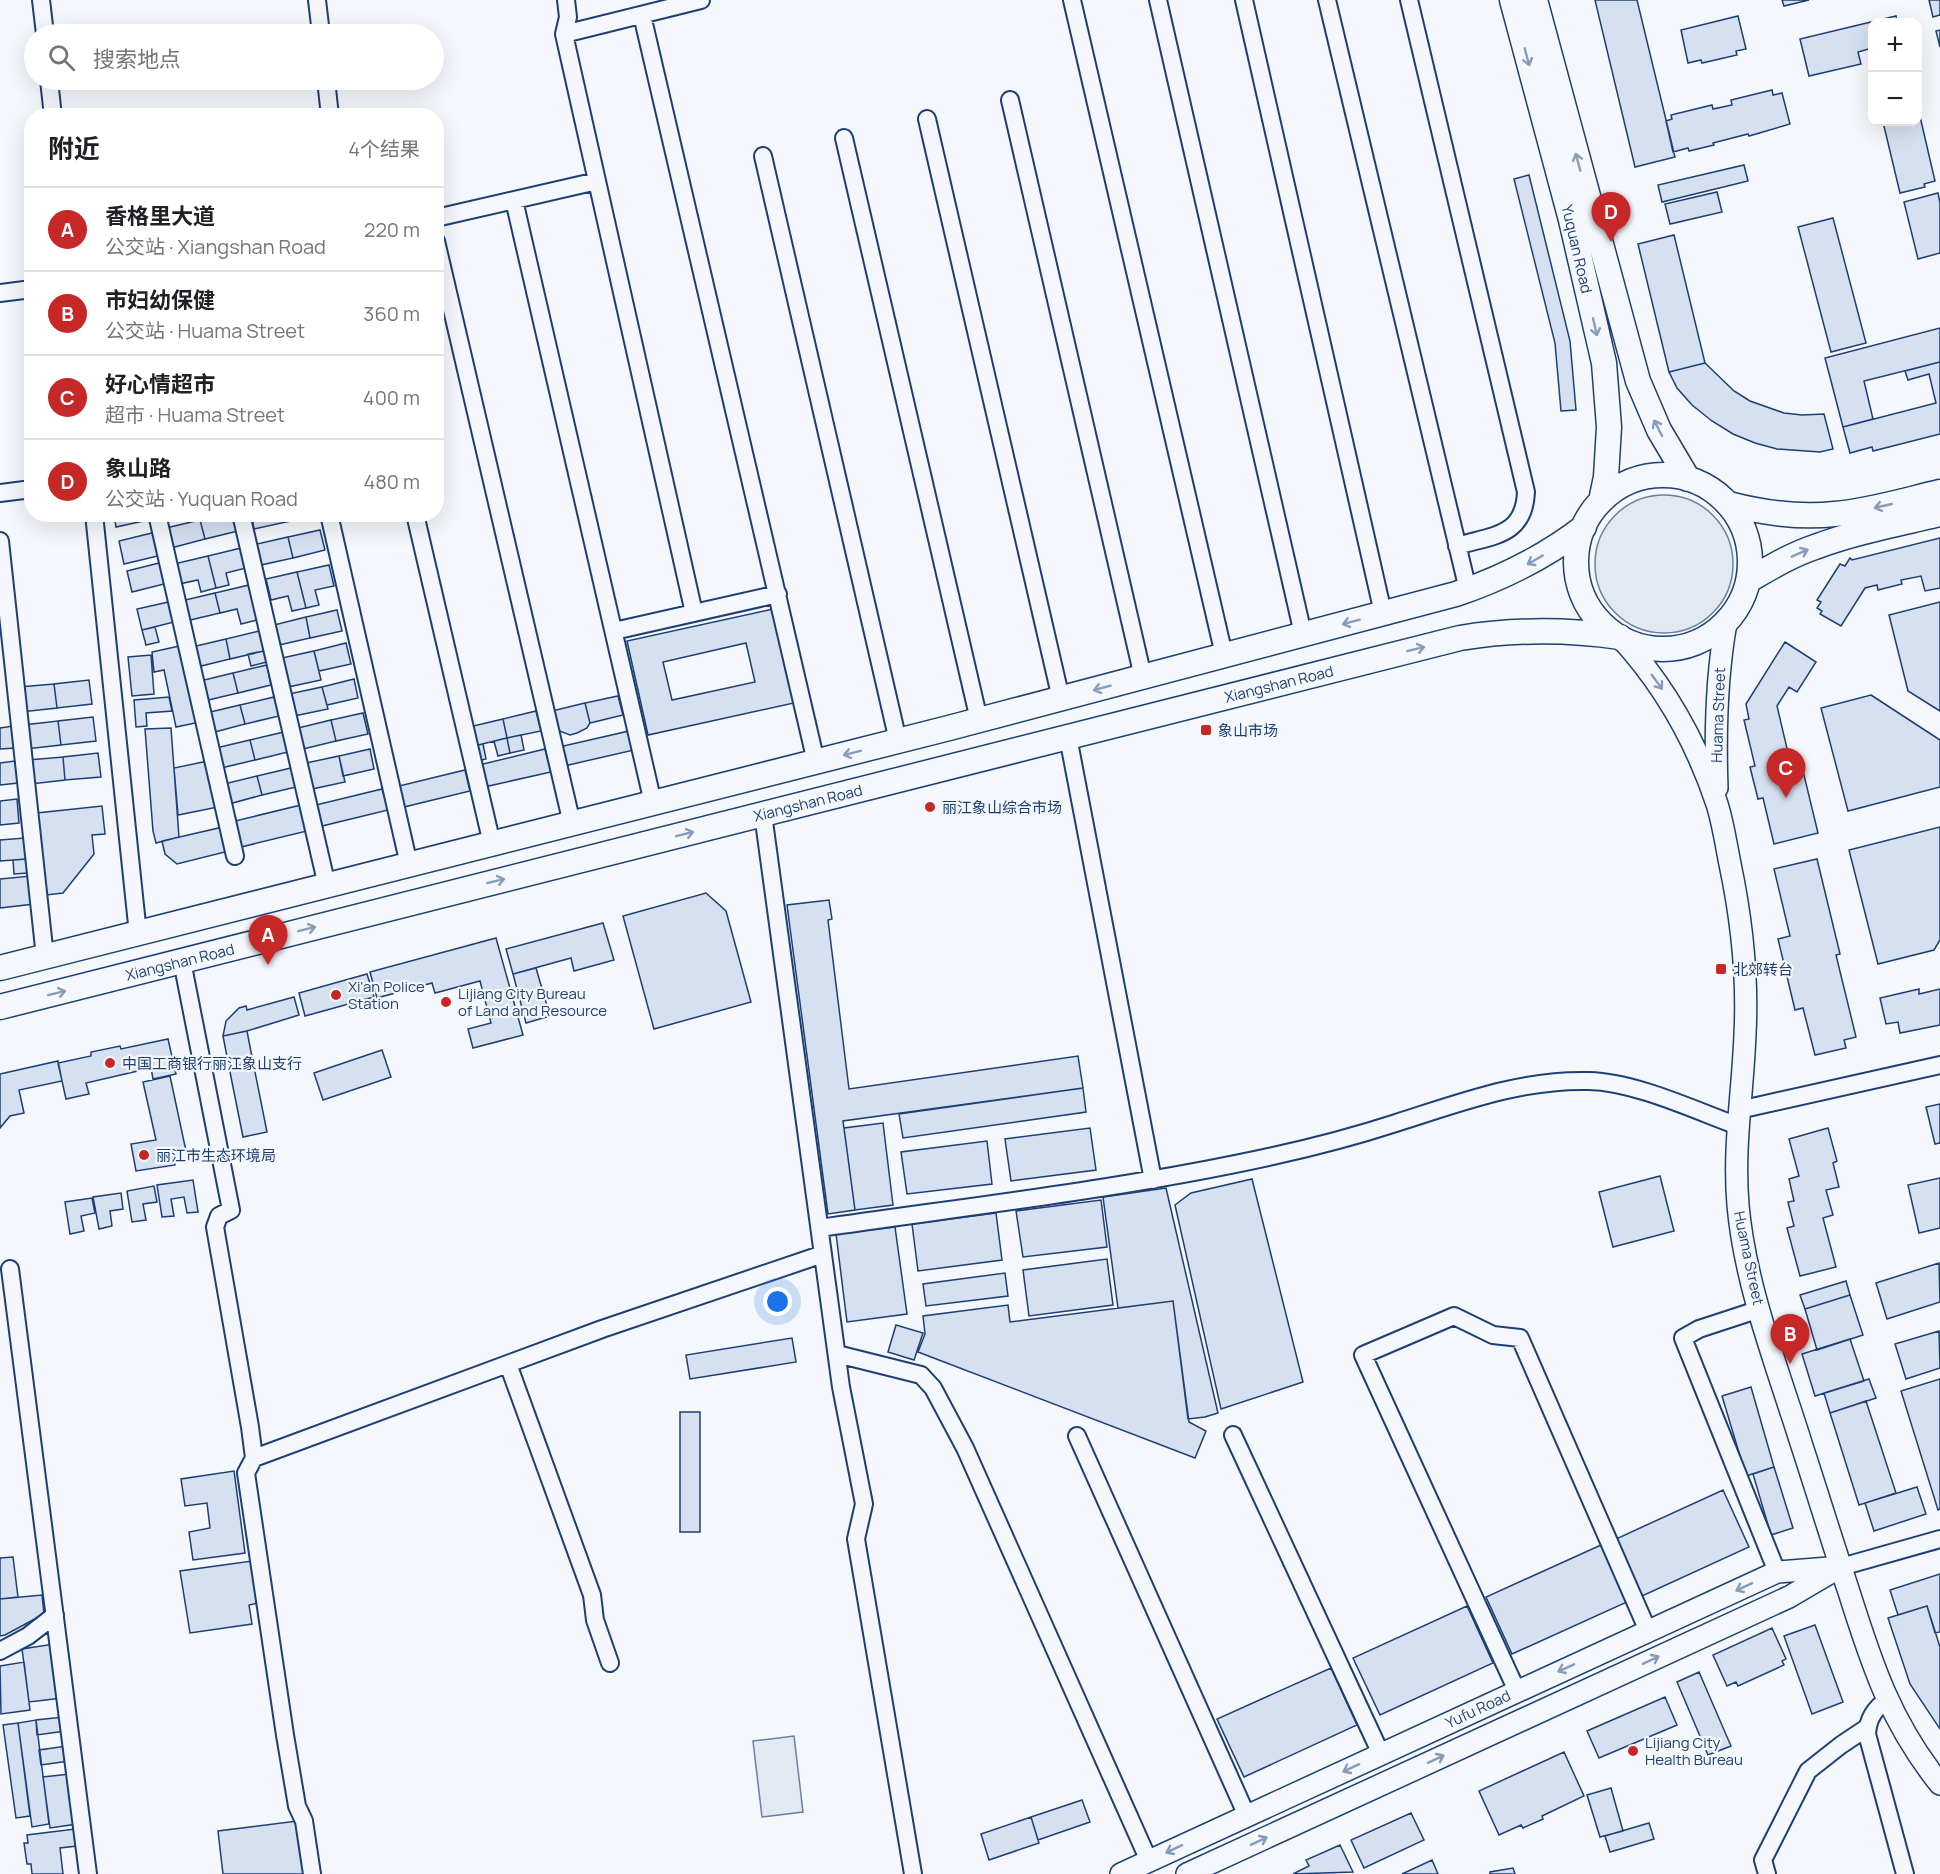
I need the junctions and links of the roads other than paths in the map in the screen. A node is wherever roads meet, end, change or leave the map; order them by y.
1 (41, 0) edge
2 (317, 0) edge
3 (566, 0) edge
4 (701, 0) edge
5 (1072, 0) edge
6 (1158, 0) edge
7 (1244, 0) edge
8 (1327, 0) edge
9 (1409, 0) edge
10 (1512, 0) edge
11 (1535, 0) edge
12 (642, 15) junction
13 (44, 24) edge
14 (320, 24) edge
15 (564, 34) junction
16 (50, 90) edge
17 (327, 90) edge
18 (1010, 100) dead end
19 (52, 108) edge
20 (329, 108) edge
21 (927, 119) dead end
22 (844, 138) dead end
23 (763, 156) dead end
24 (597, 181) junction
25 (514, 200) junction
26 (444, 216) edge
27 (444, 275) edge
28 (24, 291) edge
29 (0, 293) edge
30 (1688, 478) junction
31 (24, 490) edge
32 (0, 492) edge
33 (1940, 492) edge
34 (1601, 501) junction
35 (1729, 504) junction
36 (1940, 514) edge
37 (95, 522) edge
38 (159, 522) edge
39 (243, 522) edge
40 (331, 522) edge
41 (416, 522) edge
42 (1584, 527) junction
43 (0, 541) edge
44 (1457, 546) junction
45 (1749, 580) junction
46 (1468, 590) junction
47 (778, 594) junction
48 (694, 613) junction
49 (1383, 613) junction
50 (1725, 623) junction
51 (614, 631) junction
52 (1303, 634) junction
53 (1620, 637) junction
54 (1224, 655) junction
55 (1143, 677) junction
56 (1061, 699) junction
57 (979, 720) junction
58 (1068, 737) junction
59 (898, 741) junction
60 (816, 762) junction
61 (653, 803) junction
62 (1718, 807) junction
63 (762, 814) junction
64 (572, 824) junction
65 (492, 844) junction
66 (235, 856) dead end
67 (409, 865) junction
68 (327, 886) junction
69 (138, 934) junction
70 (45, 957) junction
71 (182, 961) junction
72 (0, 968) edge
73 (0, 1007) edge
74 (1940, 1065) edge
75 (1739, 1118) junction
76 (1153, 1180) junction
77 (819, 1228) junction
78 (823, 1254) junction
79 (9, 1269) dead end
80 (1760, 1309) junction
81 (837, 1354) junction
82 (508, 1364) junction
83 (1233, 1435) dead end
84 (1077, 1436) dead end
85 (254, 1458) junction
86 (1940, 1539) edge
87 (1841, 1567) junction
88 (1777, 1572) junction
89 (55, 1616) junction
90 (1648, 1631) junction
91 (0, 1651) edge
92 (610, 1663) dead end
93 (1517, 1691) junction
94 (1887, 1700) junction
95 (1868, 1728) junction
96 (1381, 1754) junction
97 (1940, 1784) edge
98 (1247, 1816) junction
99 (1149, 1861) junction
100 (88, 1874) edge
101 (312, 1874) edge
102 (913, 1874) edge
103 (1121, 1874) edge
104 (1187, 1874) edge
105 (1767, 1874) edge
106 (1905, 1874) edge

1 - 13 street
2 - 14 street
3 - 15 street
4 - 12 street
5 - 54 street
6 - 52 street
7 - 49 street
8 - 44 street
9 - 44 street
10 -> 34 main road, Yuquan Road
30 -> 11 main road, Yuquan Road
12 - 15 street
12 - 47 street
15 - 24 street
16 - 19 street
17 - 20 street
18 - 55 street
21 - 56 street
22 - 57 street
23 - 59 street
24 - 25 street
24 - 48 street
25 - 26 street
25 - 51 street
27 - 64 street
28 - 29 street
30 - 34 main road
30 - 35 main road
31 - 32 street
33 -> 35 main road
34 - 42 main road
35 - 45 main road
45 -> 36 main road
37 - 69 street
38 - 66 street
39 - 68 street
40 - 67 street
41 - 65 street
42 -> 46 main road
42 - 53 main road
43 - 70 street
44 - 46 street
45 - 50 main road
46 - 49 main road
47 - 48 street
47 - 60 street
48 - 51 street
49 -> 52 main road
50 - 53 main road
50 - 62 street, Huama Street
51 - 61 street
52 - 54 main road
58 -> 53 main road, Xiangshan Road
53 -> 62 street, Huama Street
54 - 55 main road
55 -> 56 main road
56 - 57 main road
57 - 59 main road
58 - 63 main road, Xiangshan Road
58 - 76 street
59 -> 60 main road
60 - 61 main road
61 - 64 main road
62 - 75 street, Huama Street
71 -> 63 main road, Xiangshan Road
63 - 77 street
64 - 65 main road
65 - 67 main road
67 - 68 main road
68 - 69 main road
69 - 70 main road
70 - 72 main road
73 -> 71 main road, Xiangshan Road
71 - 85 street
74 - 75 street
75 - 76 street
75 - 80 street, Huama Street
76 - 77 street
77 - 78 street
78 - 81 street
78 - 82 street
79 - 89 street
80 - 87 street, Huama Street
80 - 88 street
81 - 99 street
81 - 102 street
82 - 85 street
82 - 92 street
83 - 96 street
84 - 98 street
85 - 101 street
86 - 87 street, Yufu Road
87 - 88 street, Yufu Road
87 - 94 street, Huama Street
104 -> 87 street, Yufu Road
88 -> 90 street, Yufu Road
89 - 91 street
89 - 100 street
90 -> 93 street, Yufu Road
90 - 93 street
93 - 96 street, Yufu Road
94 - 95 street
94 - 97 street, Huama Street
95 - 105 street
95 - 106 street
96 -> 98 street, Yufu Road
98 -> 99 street, Yufu Road
99 - 103 street, Yufu Road

